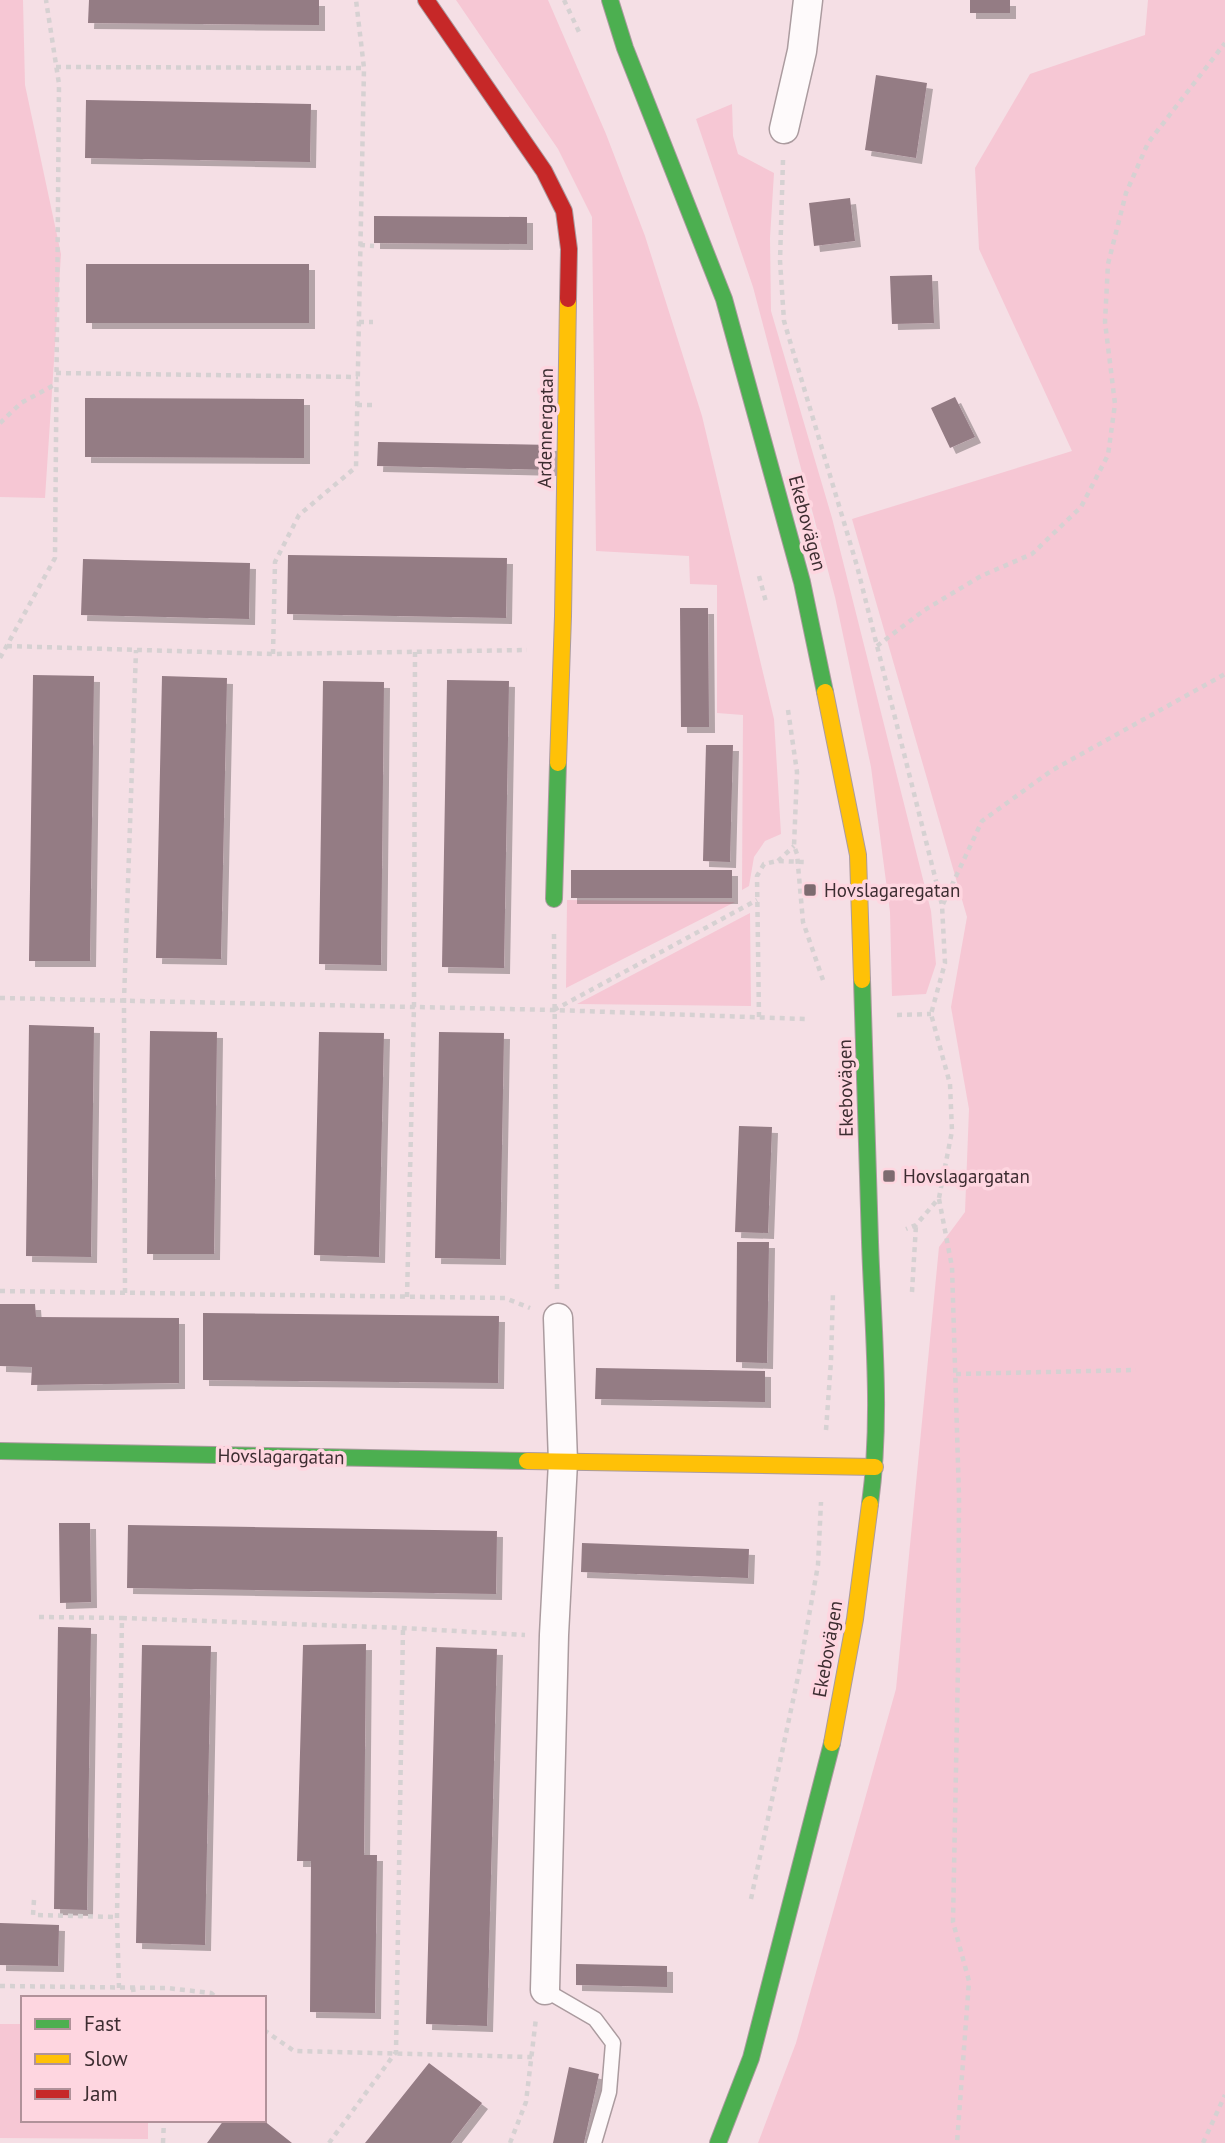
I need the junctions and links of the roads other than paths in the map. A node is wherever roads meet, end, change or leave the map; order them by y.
1 (426, 0) edge
2 (597, 0) edge
3 (610, 0) edge
4 (808, 0) edge
5 (625, 48) junction
6 (784, 129) road end
7 (554, 898) road end
8 (558, 1318) road end
9 (0, 1451) edge
10 (563, 1462) junction
11 (875, 1467) junction
12 (545, 1990) joint
13 (594, 2143) edge
14 (718, 2143) edge

1 - 7 street, Ardennergatan
2 - 5 street, Ekebovägen
3 - 5 street, Ekebovägen
4 - 6 street
5 - 11 street, Ekebovägen
8 - 10 street
9 - 10 street, Hovslagargatan
10 - 11 street, Hovslagargatan
10 - 12 street
11 - 14 street, Ekebovägen
12 - 13 lane

